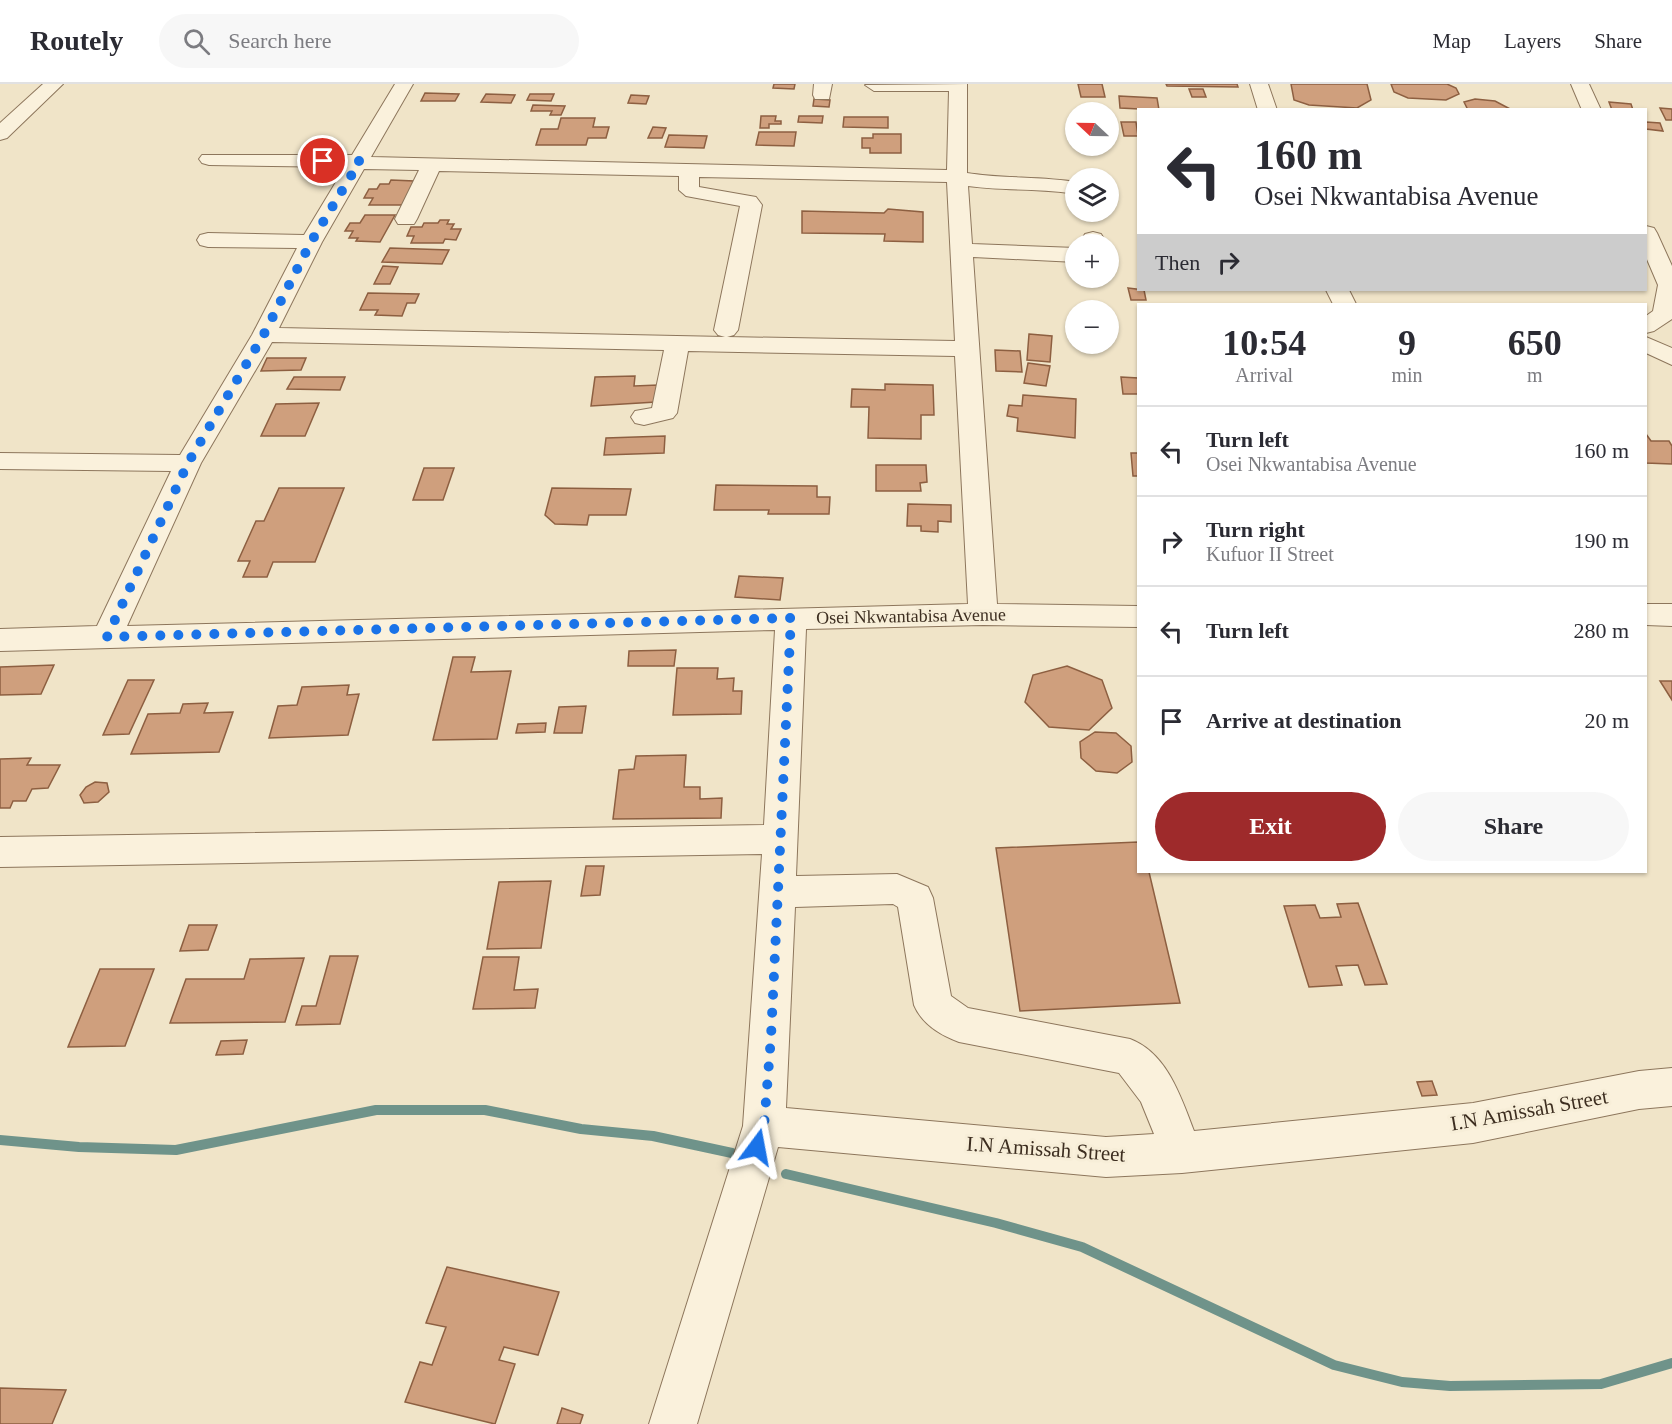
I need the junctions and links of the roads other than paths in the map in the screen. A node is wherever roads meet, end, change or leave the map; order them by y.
1 (54, 84) edge
2 (404, 84) edge
3 (1259, 84) edge
4 (1580, 84) edge
5 (874, 85) edge
6 (958, 85) edge
7 (1267, 108) edge
8 (1591, 108) edge
9 (0, 134) edge
10 (209, 159) dead end
11 (360, 162) junction
12 (432, 165) junction
13 (689, 171) junction
14 (957, 177) junction
15 (1065, 186) edge
16 (406, 219) dead end
17 (1647, 238) edge
18 (208, 240) dead end
19 (311, 242) junction
20 (962, 250) junction
21 (1065, 255) edge
22 (1647, 325) edge
23 (726, 330) dead end
24 (264, 334) junction
25 (677, 343) junction
26 (1647, 346) edge
27 (969, 349) junction
28 (1672, 358) edge
29 (644, 417) dead end
30 (0, 461) edge
31 (188, 463) junction
32 (983, 614) junction
33 (1647, 615) edge
34 (1672, 615) edge
35 (1137, 617) edge
36 (791, 618) junction
37 (107, 637) junction
38 (0, 640) edge
39 (781, 839) junction
40 (0, 852) edge
41 (776, 892) junction
42 (1672, 1087) edge
43 (764, 1126) junction
44 (1182, 1153) junction
45 (673, 1424) edge

1 - 9 street
2 - 11 street
3 - 7 street
4 - 8 street
5 - 6 street
6 - 14 street
10 - 11 street
11 - 12 street
11 - 19 street
12 - 13 street
12 - 16 street
13 - 14 street
13 - 23 street
14 - 15 street
14 - 20 street
17 - 22 street
18 - 19 street
19 - 24 street
20 - 21 street
20 - 27 street
24 - 25 street
24 - 31 street
25 - 27 street
25 - 29 street
26 - 28 street
27 - 32 street
30 - 31 street
31 - 37 street
32 - 35 street, Osei Nkwantabisa Avenue
32 - 36 street, Osei Nkwantabisa Avenue
33 - 34 street
36 - 37 street, Osei Nkwantabisa Avenue
36 - 39 street
37 - 38 street, Osei Nkwantabisa Avenue
39 - 40 street
39 - 41 street
41 - 43 street
41 - 44 street
42 - 44 street, I.N Amissah Street
43 - 44 street, I.N Amissah Street
43 - 45 street

